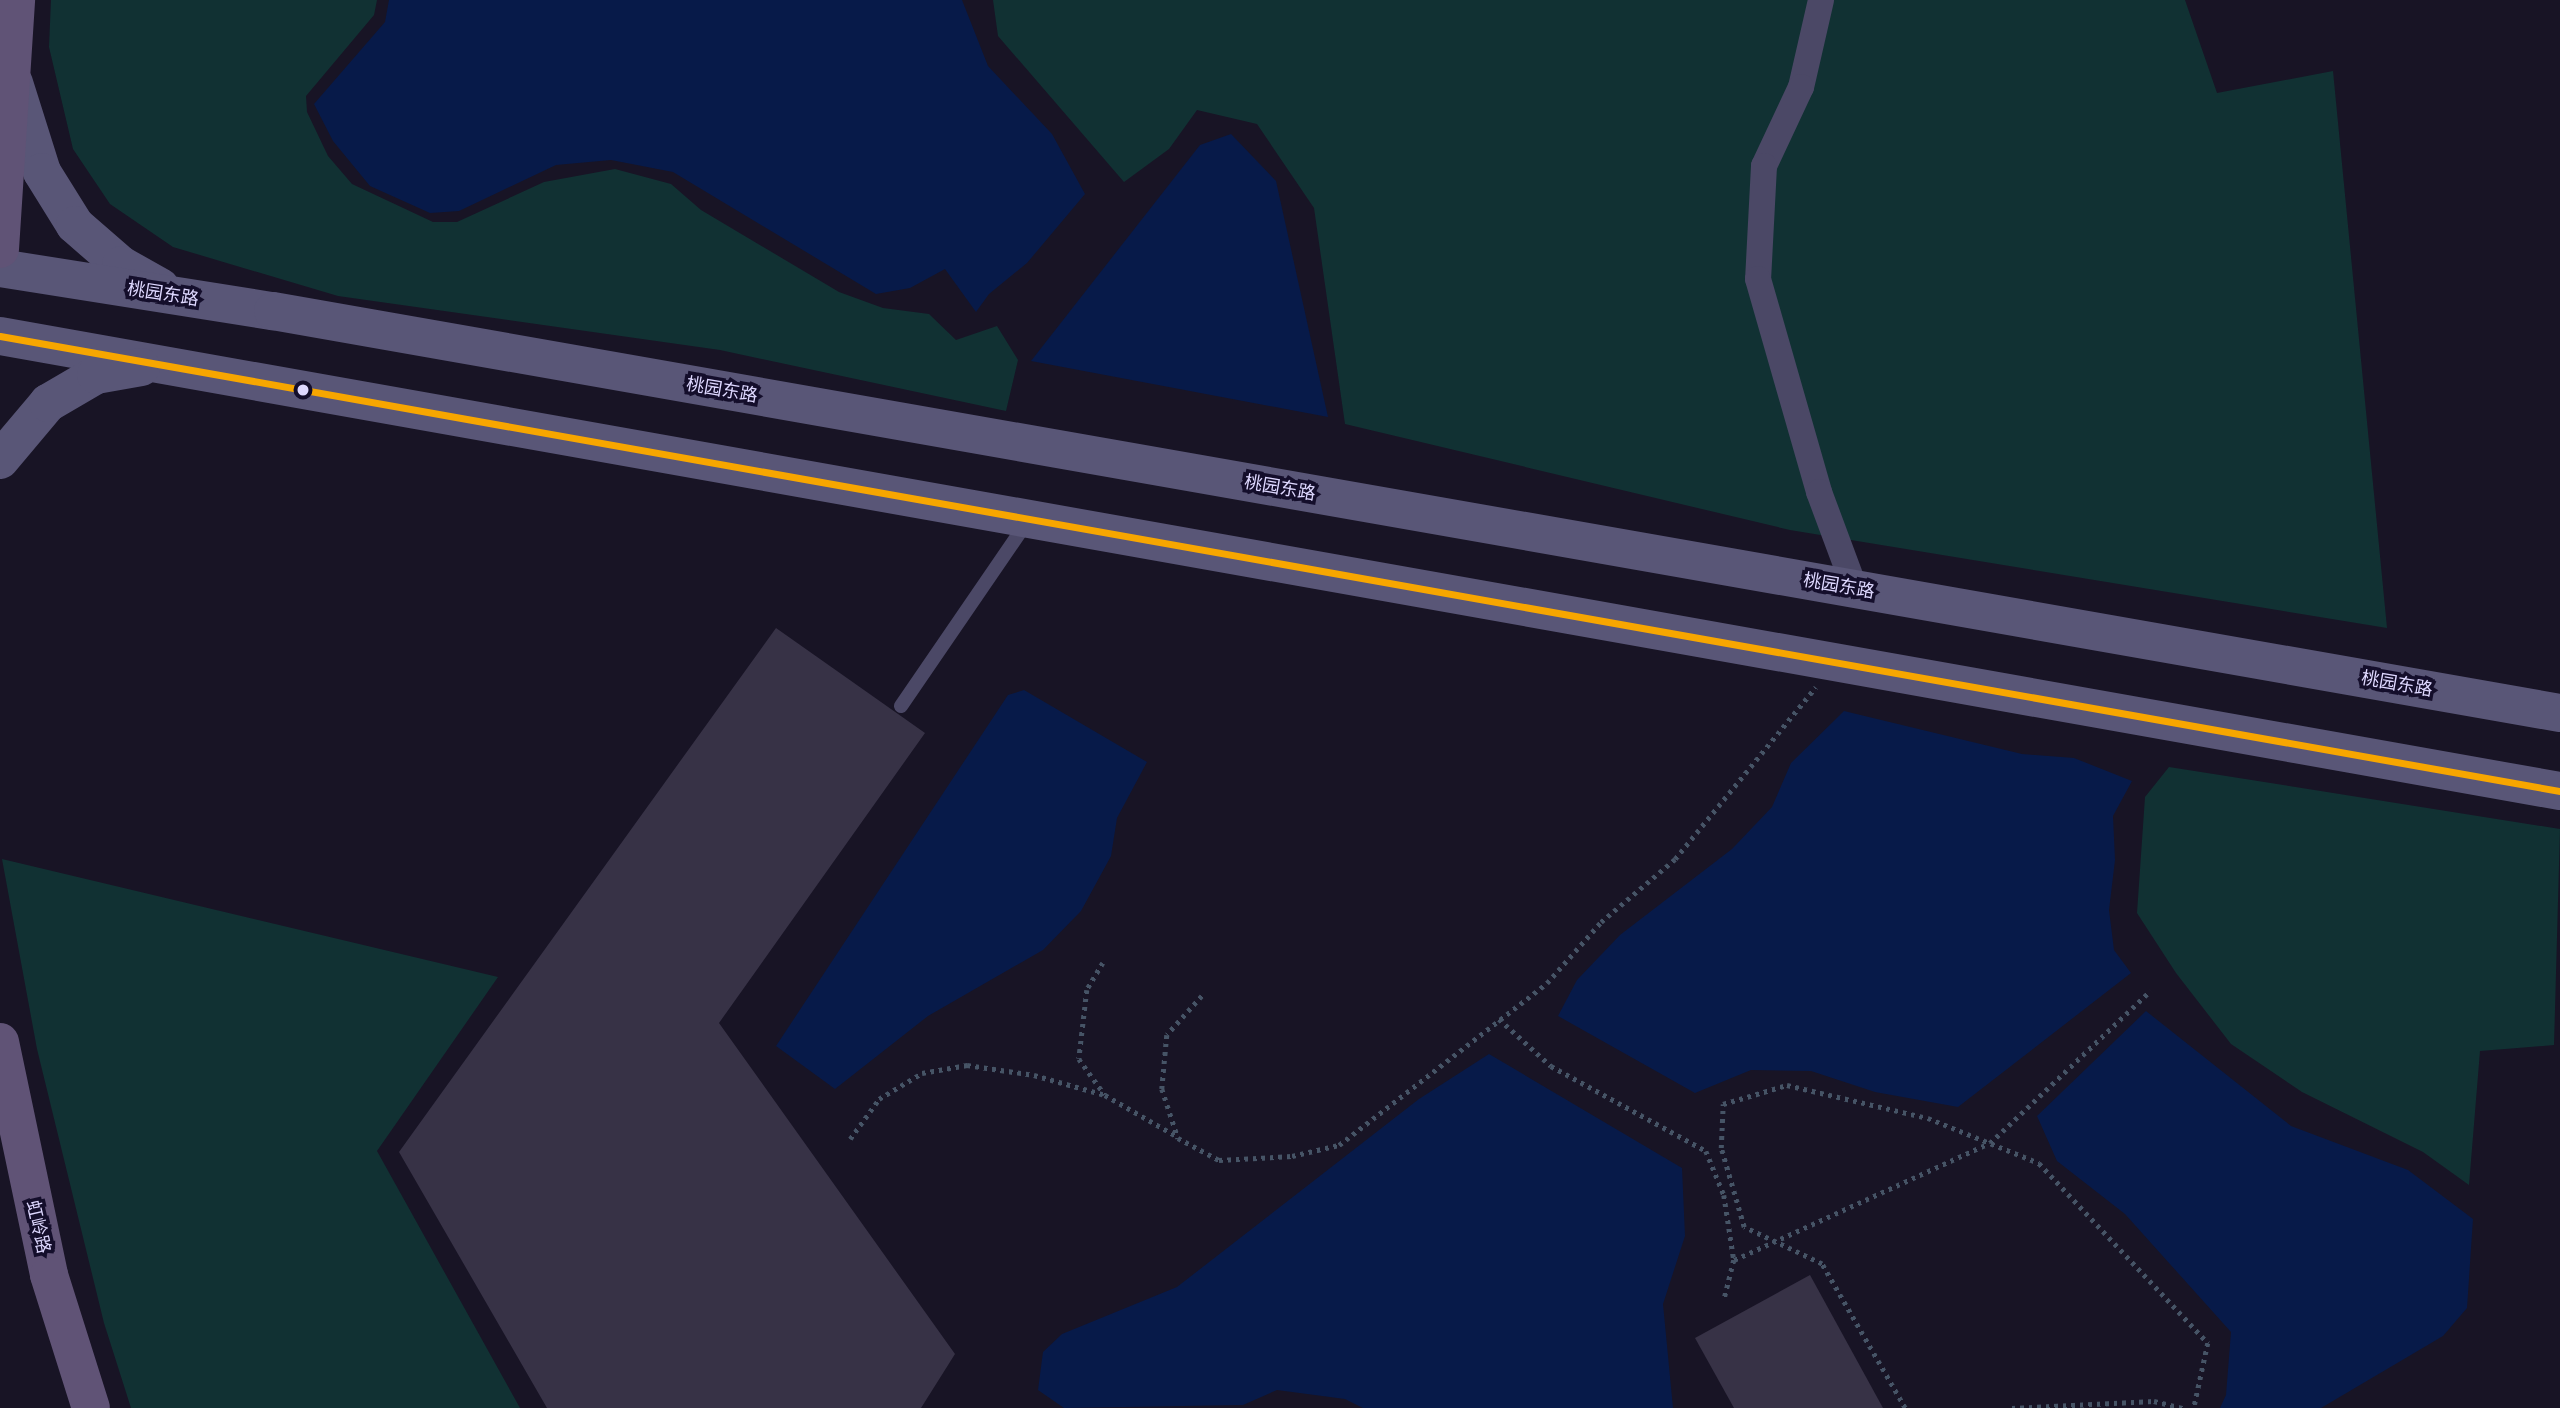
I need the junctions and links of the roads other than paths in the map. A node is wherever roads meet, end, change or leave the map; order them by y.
1 (16, 0) edge
2 (1821, 0) edge
3 (14, 83) junction
4 (0, 249) edge
5 (0, 268) edge
6 (178, 296) junction
7 (0, 336) edge
8 (161, 363) junction
9 (0, 460) edge
10 (1030, 518) junction
11 (1855, 589) junction
12 (901, 706) dead end
13 (2560, 713) edge
14 (2560, 792) edge
15 (0, 1042) edge
16 (91, 1408) edge

1 - 3 main road
2 - 11 street
3 - 4 main road
3 - 6 main road
5 - 6 main road, 桃园东路
6 - 11 main road, 桃园东路
7 - 8 main road
8 - 9 main road
8 - 10 main road
10 - 12 lane
10 - 14 main road
11 - 13 main road, 桃园东路
15 - 16 main road, 虹岭路

